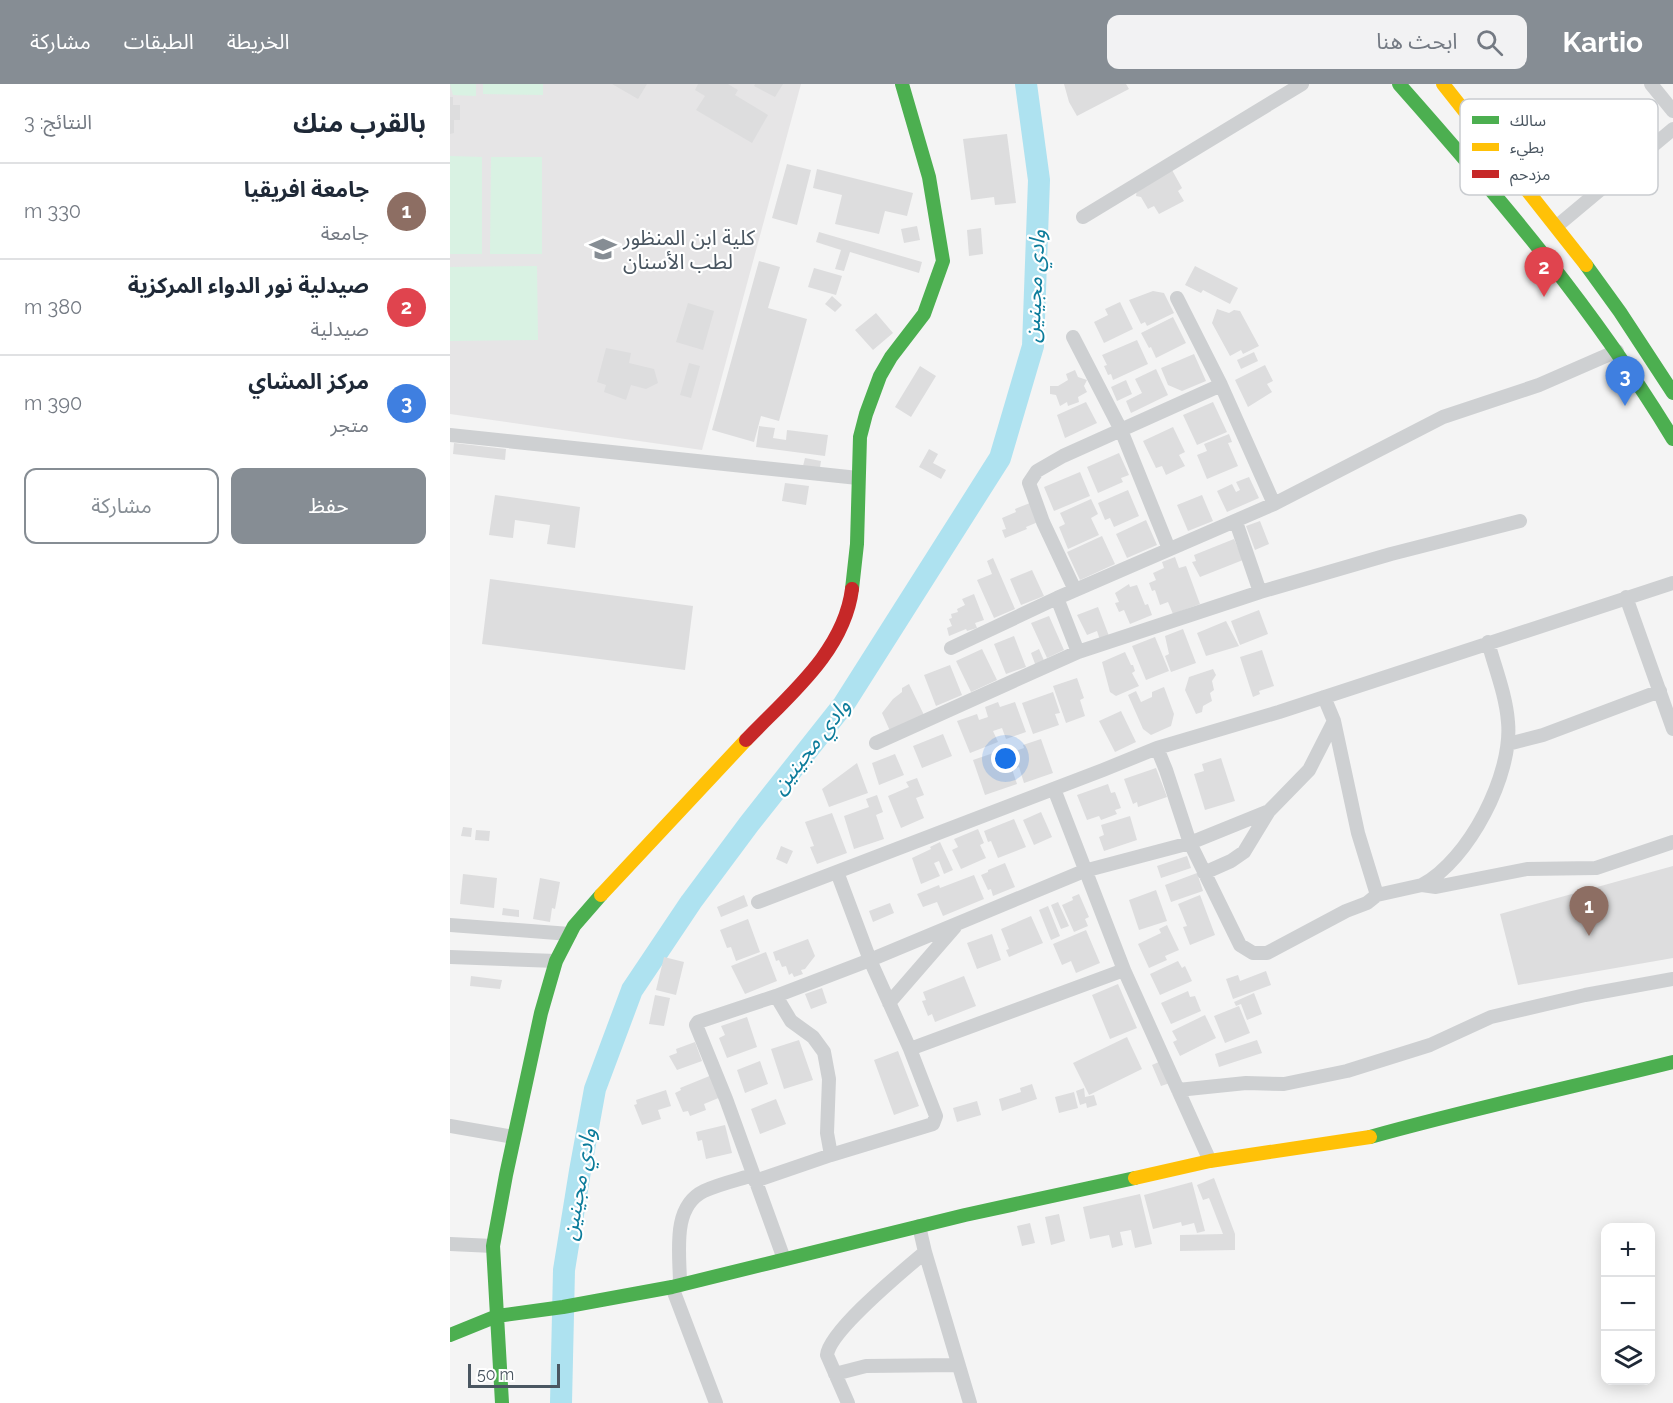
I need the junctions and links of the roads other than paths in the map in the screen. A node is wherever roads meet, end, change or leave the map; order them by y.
1 (902, 84) edge
2 (1302, 84) edge
3 (1399, 84) edge
4 (1443, 84) edge
5 (1651, 84) edge
6 (1460, 105) edge
7 (1673, 111) edge
8 (1673, 129) edge
9 (1658, 142) edge
10 (1460, 154) edge
11 (1496, 195) edge
12 (1532, 195) edge
13 (1594, 195) edge
14 (1083, 217) dead end
15 (1557, 226) junction
16 (1177, 298) dead end
17 (1073, 337) dead end
18 (1617, 351) junction
19 (1221, 385) junction
20 (1673, 393) edge
21 (1121, 430) junction
22 (450, 435) edge
23 (1673, 439) edge
24 (858, 478) junction
25 (1274, 504) junction
26 (1520, 521) dead end
27 (1236, 522) junction
28 (1169, 549) junction
29 (1673, 583) edge
30 (1076, 590) junction
31 (1260, 591) junction
32 (1626, 597) junction
33 (1057, 598) junction
34 (1488, 642) junction
35 (951, 648) dead end
36 (1078, 652) junction
37 (1660, 691) junction
38 (1324, 697) junction
39 (1334, 721) junction
40 (1673, 729) edge
41 (876, 743) dead end
42 (1508, 744) junction
43 (1157, 748) junction
44 (1054, 789) junction
45 (1269, 811) junction
46 (1673, 842) edge
47 (1190, 843) junction
48 (837, 872) junction
49 (1084, 872) junction
50 (1204, 873) junction
51 (1422, 885) junction
52 (1377, 895) junction
53 (758, 902) dead end
54 (957, 924) junction
55 (450, 925) edge
56 (570, 934) junction
57 (450, 957) edge
58 (870, 960) junction
59 (556, 962) junction
60 (1124, 970) junction
61 (1673, 979) edge
62 (776, 996) junction
63 (889, 1003) junction
64 (910, 1049) junction
65 (1673, 1062) edge
66 (1178, 1090) junction
67 (450, 1126) edge
68 (514, 1137) junction
69 (831, 1155) junction
70 (1210, 1161) junction
71 (754, 1178) junction
72 (919, 1226) junction
73 (450, 1244) edge
74 (493, 1246) junction
75 (925, 1252) junction
76 (784, 1258) junction
77 (676, 1286) junction
78 (497, 1316) junction
79 (450, 1335) edge
80 (958, 1365) junction
81 (836, 1374) junction
82 (502, 1403) edge
83 (716, 1403) edge
84 (848, 1403) edge
85 (970, 1403) edge

1 - 24 main road
2 - 14 street
3 - 10 main road
4 - 6 main road
5 - 7 street
8 - 9 street
11 - 18 main road
12 - 15 main road
13 - 15 street
15 - 20 main road
16 - 19 street
17 - 21 street
18 - 23 main road
18 - 25 street
19 - 21 street
19 - 25 street
21 - 28 street
21 - 30 street
22 - 24 street
24 - 56 main road
25 - 27 street
26 - 31 street
27 - 28 street
27 - 31 street
28 - 30 street
29 - 32 street
30 - 33 street
31 - 36 street
32 - 34 street
32 - 37 street
33 - 35 street
33 - 36 street
34 - 38 street
34 - 42 street
36 - 41 street
37 - 40 street
37 - 42 street
38 - 39 street
38 - 43 street
39 - 45 street
39 - 52 street
42 - 51 street
43 - 44 street
43 - 47 street
44 - 48 street
44 - 49 street
45 - 47 street
45 - 50 street
46 - 51 street
47 - 49 street
47 - 50 street
48 - 53 street
48 - 58 street
49 - 54 street
49 - 60 street
50 - 52 street
51 - 52 street
54 - 58 street
54 - 63 street
55 - 56 street
56 - 59 main road
57 - 59 street
58 - 62 street
58 - 63 street
59 - 68 main road
60 - 64 street
60 - 66 street
61 - 66 street
62 - 69 street
62 - 71 street
63 - 64 street
64 - 69 street
65 - 70 main road
66 - 70 street
67 - 68 street
68 - 74 main road
69 - 71 street
70 - 72 main road
71 - 76 street
71 - 77 street
72 - 75 street
72 - 76 main road
73 - 74 street
74 - 78 main road
75 - 80 street
75 - 81 street
76 - 77 main road
77 - 78 main road
77 - 83 street
78 - 79 main road
78 - 82 main road
80 - 81 street
80 - 85 street
81 - 84 street

